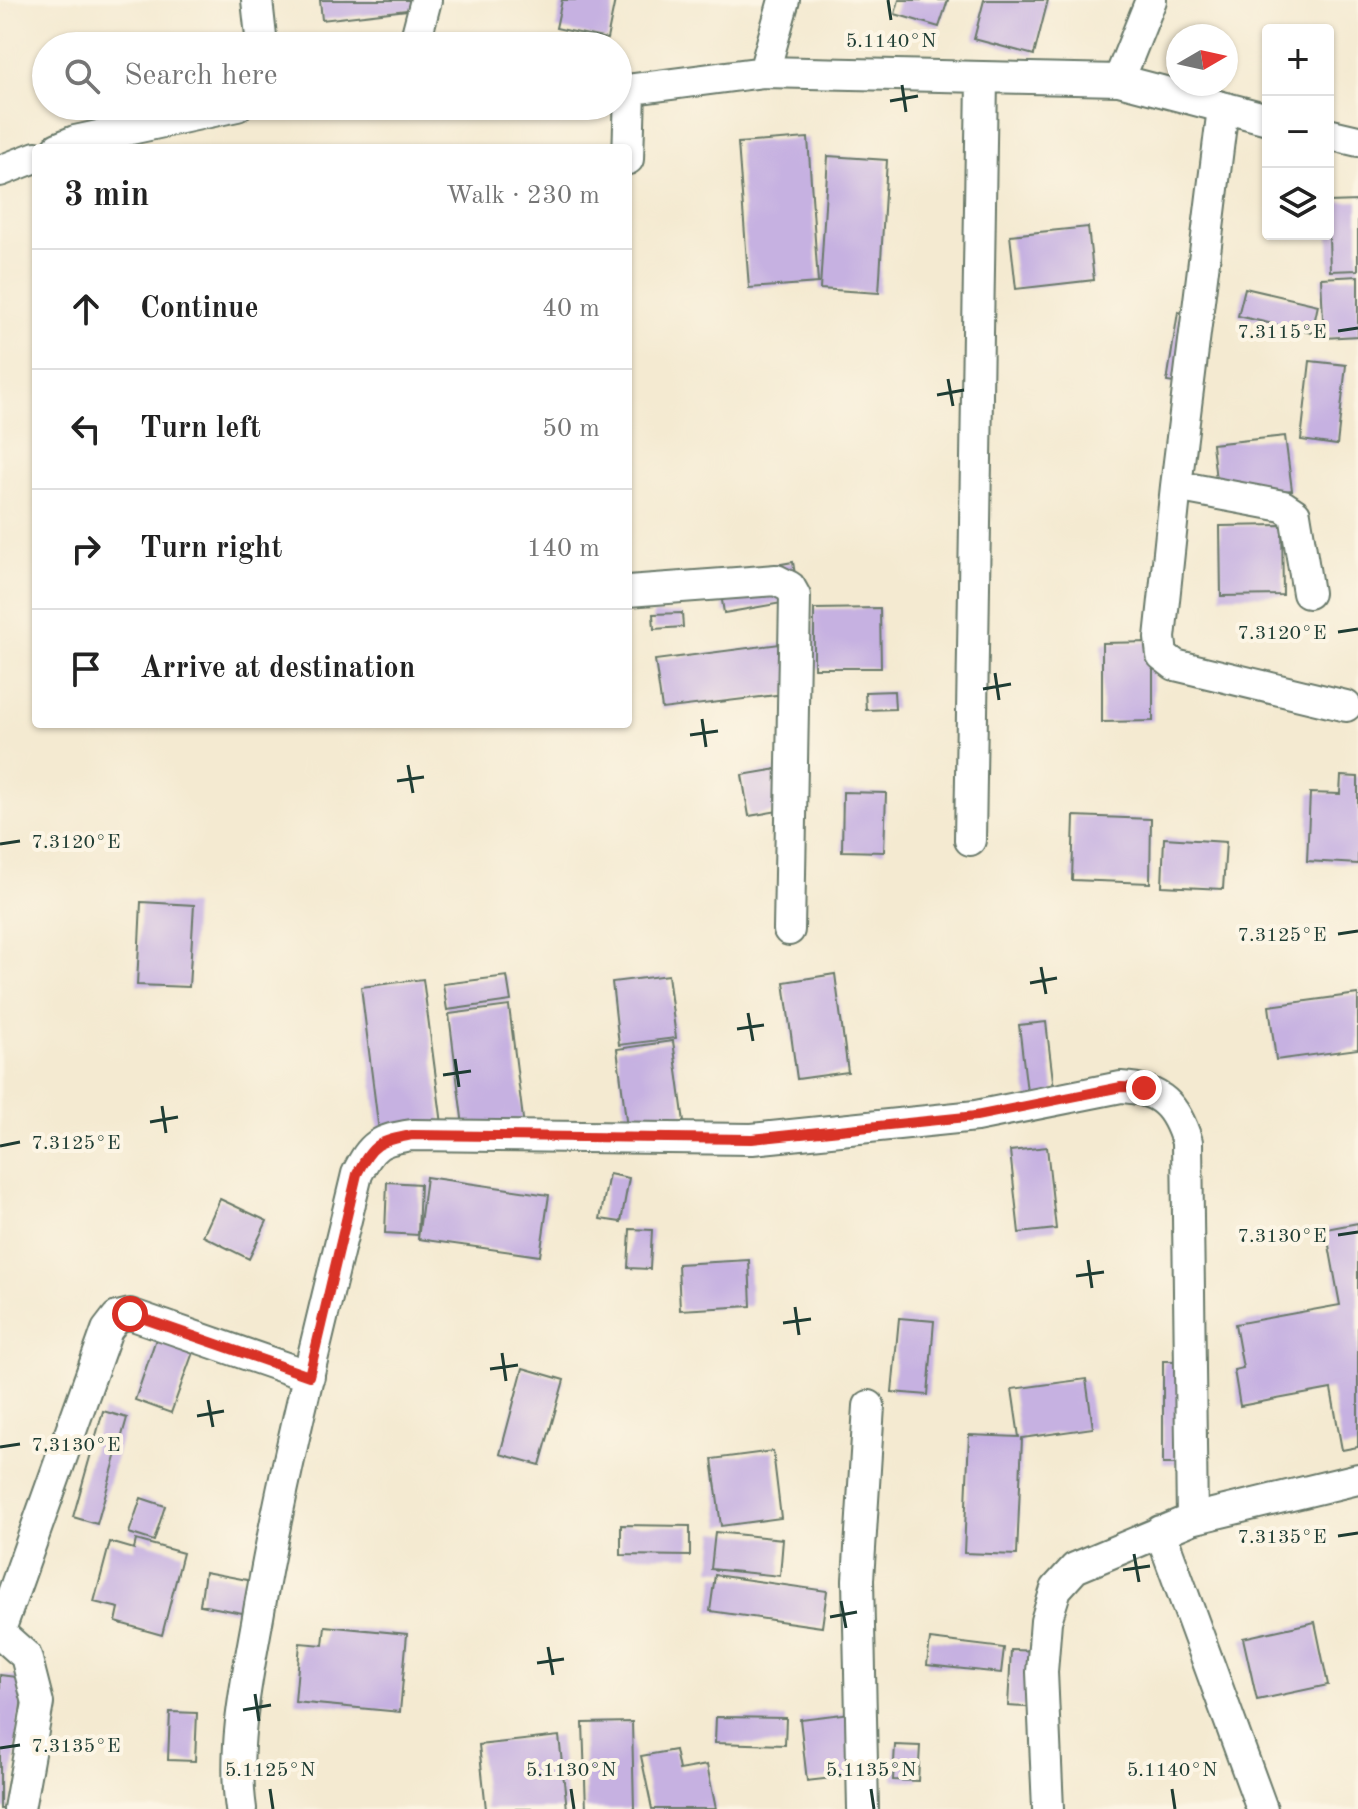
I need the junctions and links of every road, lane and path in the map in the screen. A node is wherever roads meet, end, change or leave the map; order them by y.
1 (257, 0) edge
2 (426, 0) edge
3 (784, 0) edge
4 (1151, 0) edge
5 (260, 32) edge
6 (418, 32) edge
7 (764, 72) junction
8 (982, 79) junction
9 (1119, 80) junction
10 (632, 90) edge
11 (1223, 108) junction
12 (1262, 118) edge
13 (172, 120) edge
14 (626, 120) edge
15 (1334, 135) edge
16 (1358, 141) edge
17 (68, 144) edge
18 (627, 144) edge
19 (32, 159) edge
20 (0, 171) edge
21 (1176, 486) junction
22 (632, 591) edge
23 (1308, 593) dead end
24 (1346, 706) dead end
25 (970, 840) dead end
26 (789, 930) dead end
27 (309, 1376) junction
28 (869, 1406) dead end
29 (1358, 1480) edge
30 (1192, 1519) junction
31 (1160, 1531) junction
32 (0, 1632) edge
33 (19, 1809) edge
34 (241, 1809) edge
35 (863, 1809) edge
36 (1048, 1809) edge
37 (1262, 1809) edge

1 - 5 street
2 - 6 street
3 - 7 street
4 - 9 street
7 - 8 street
7 - 10 street
8 - 9 street
8 - 25 street
9 - 11 street
11 - 12 street
11 - 21 street
13 - 17 street
14 - 18 street
15 - 16 street
19 - 20 street
21 - 23 street
21 - 24 street
22 - 26 street
27 - 30 street
27 - 32 street
27 - 34 street
28 - 35 street
29 - 30 street
30 - 31 street
31 - 36 street
31 - 37 street
32 - 33 street

